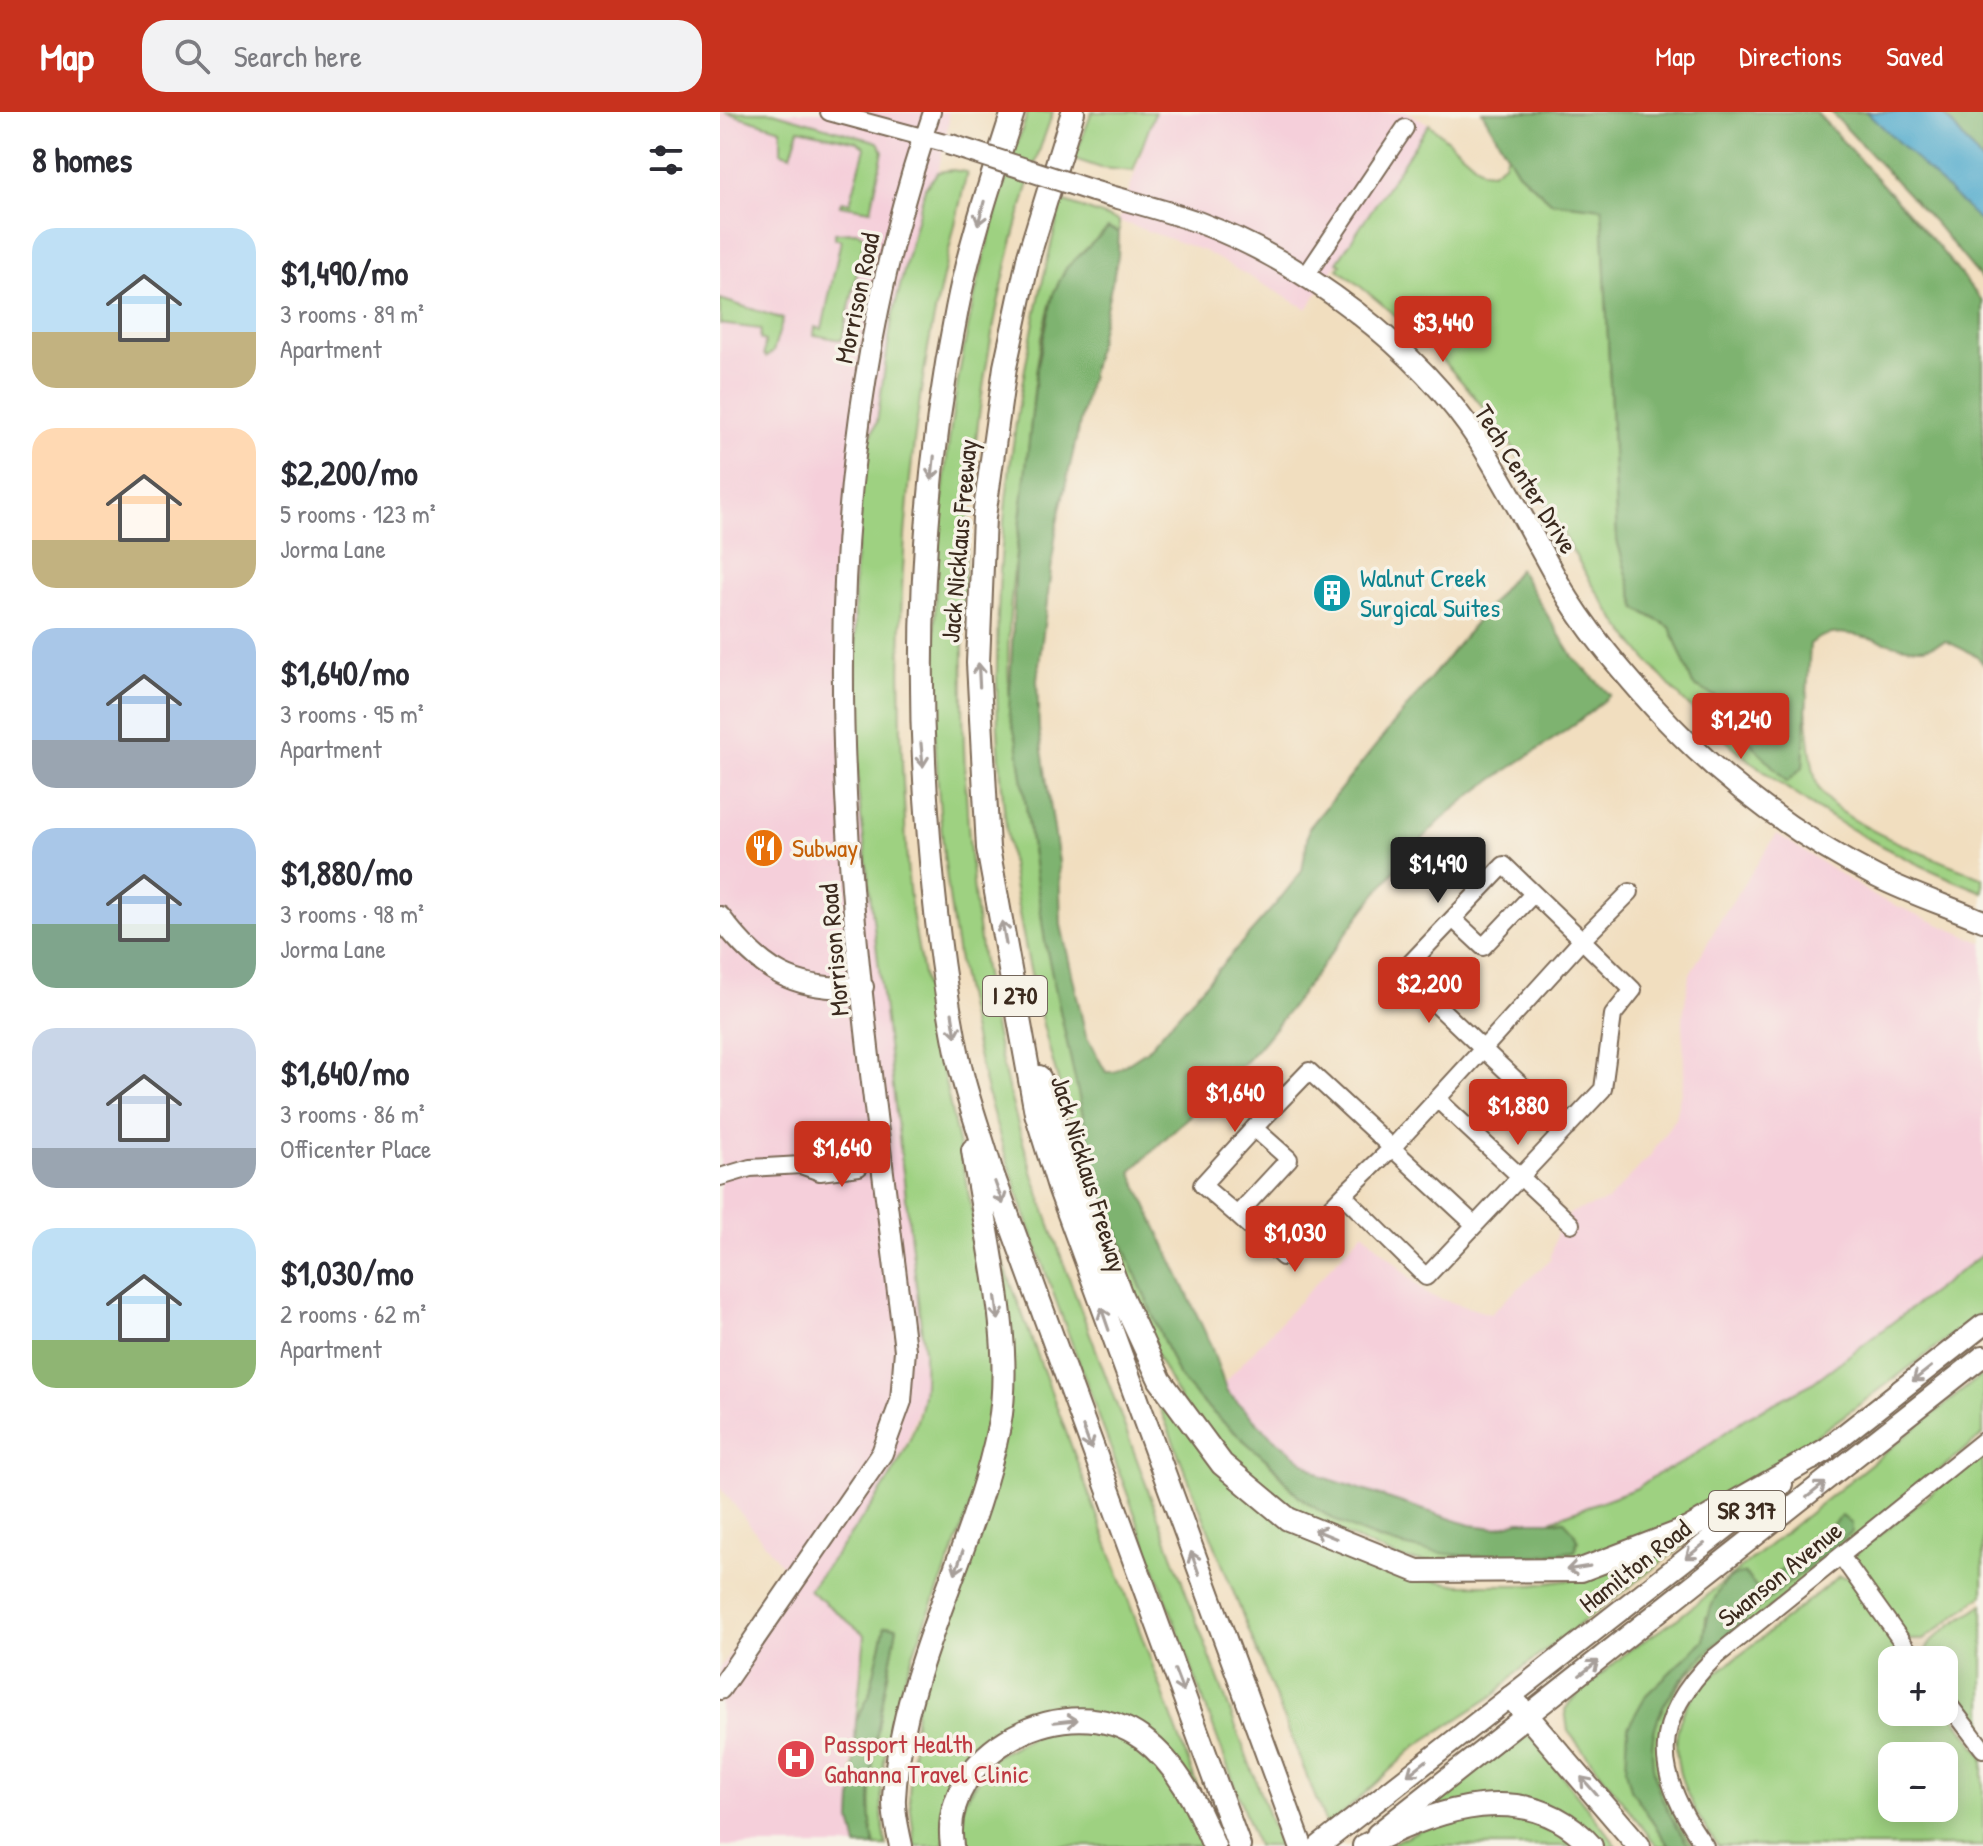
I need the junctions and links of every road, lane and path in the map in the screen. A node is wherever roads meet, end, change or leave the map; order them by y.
1 (829, 112) edge
2 (932, 112) edge
3 (1013, 112) edge
4 (1073, 112) edge
5 (1405, 128) dead end
6 (923, 139) junction
7 (948, 144) joint
8 (1305, 277) junction
9 (1630, 892) dead end
10 (1533, 894) junction
11 (720, 917) edge
12 (1453, 919) junction
13 (1983, 921) edge
14 (1582, 940) junction
15 (863, 987) junction
16 (1023, 1039) junction
17 (1483, 1049) junction
18 (960, 1065) junction
19 (1437, 1099) junction
20 (1254, 1128) junction
21 (1567, 1128) junction
22 (1392, 1148) junction
23 (874, 1157) junction
24 (720, 1177) edge
25 (1521, 1177) junction
26 (1343, 1195) junction
27 (1237, 1215) junction
28 (1571, 1224) dead end
29 (1475, 1225) junction
30 (1983, 1325) edge
31 (1983, 1356) edge
32 (1983, 1441) edge
33 (1824, 1451) junction
34 (1841, 1556) junction
35 (1206, 1593) junction
36 (1905, 1646) edge
37 (720, 1689) edge
38 (1511, 1697) junction
39 (1528, 1716) junction
40 (1958, 1716) edge
41 (1983, 1749) edge
42 (901, 1846) edge
43 (952, 1846) edge
44 (1214, 1846) edge
45 (1239, 1846) edge
46 (1301, 1846) edge
47 (1316, 1846) edge
48 (1363, 1846) edge
49 (1591, 1846) edge
50 (1639, 1846) edge
51 (1705, 1846) edge

1 - 6 street, Tech Center Drive
2 - 6 street, Morrison Road
3 -> 18 highway, Jack Nicklaus Freeway / I 270
16 -> 4 highway, Jack Nicklaus Freeway / I 270
5 - 8 street
6 - 7 street, Tech Center Drive
6 - 15 main road, Morrison Road
7 - 8 main road, Tech Center Drive, bridge
8 - 13 main road, Tech Center Drive
9 - 14 street
10 - 12 street
10 - 12 street
10 - 14 street
11 - 15 main road
12 - 17 street
14 - 17 street
14 - 21 street
15 - 23 main road, Morrison Road
33 -> 16 highway
35 -> 16 highway, Jack Nicklaus Freeway / I 270
17 - 19 street
17 - 21 street
18 -> 42 highway
18 -> 45 highway, Jack Nicklaus Freeway / I 270
19 - 22 street
19 - 25 street
20 - 22 street
20 - 27 street
20 - 27 street
21 - 25 street
22 - 26 street
22 - 29 street
23 - 24 street
23 - 37 main road, Morrison Road
25 - 28 street
25 - 29 street
26 - 27 street
26 - 29 street
30 -> 33 main road, Hamilton Road / SR 317
39 -> 31 main road, Hamilton Road / SR 317
32 - 34 street, Swanson Avenue
33 -> 38 main road, Hamilton Road / SR 317
34 - 36 street
34 - 51 street, Swanson Avenue
35 - 46 highway, Jack Nicklaus Freeway / I 270
35 - 47 highway
38 - 39 highway
38 -> 47 main road, Hamilton Road / SR 317
39 - 48 main road, Hamilton Road / SR 317
50 -> 39 highway
40 - 41 street
43 -> 44 highway
48 - 49 highway

